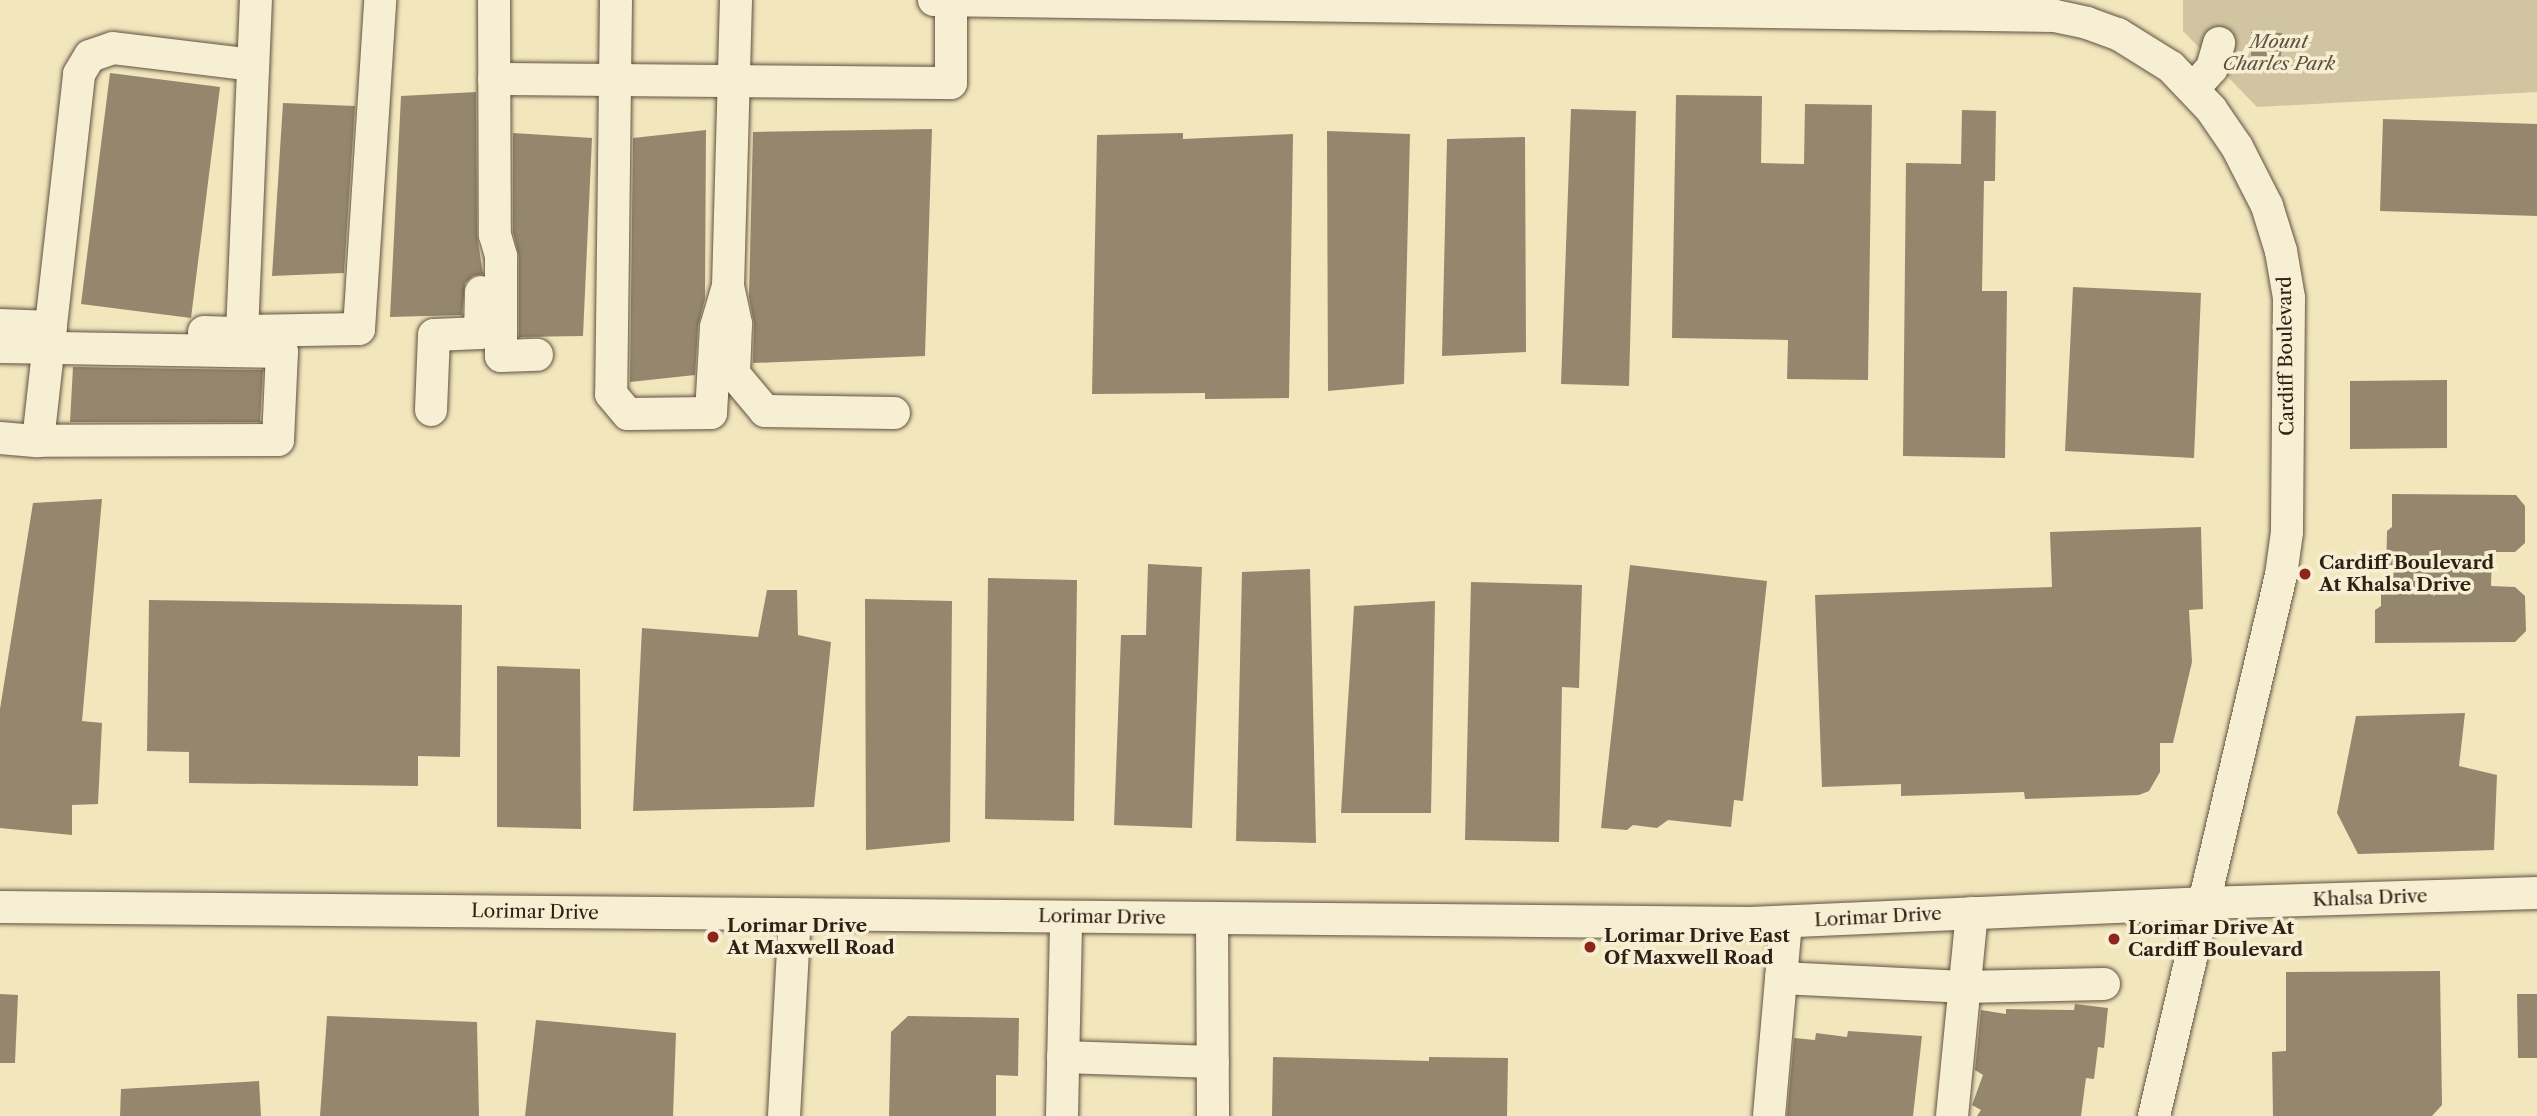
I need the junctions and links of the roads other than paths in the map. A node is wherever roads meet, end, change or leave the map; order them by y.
1 (256, 0) edge
2 (380, 0) edge
3 (494, 0) edge
4 (616, 0) edge
5 (736, 0) edge
6 (934, 0) edge
7 (951, 0) edge
8 (1478, 4) edge
9 (1753, 6) edge
10 (1809, 6) edge
11 (1969, 8) edge
12 (2009, 8) edge
13 (2218, 43) dead end
14 (253, 65) junction
15 (494, 79) junction
16 (615, 79) junction
17 (733, 80) junction
18 (2193, 89) junction
19 (495, 235) junction
20 (727, 286) junction
21 (0, 325) edge
22 (242, 331) junction
23 (48, 338) junction
24 (0, 347) edge
25 (537, 355) dead end
26 (430, 410) dead end
27 (894, 412) dead end
28 (0, 438) edge
29 (38, 441) junction
30 (2537, 893) edge
31 (2203, 903) junction
32 (0, 907) edge
33 (1972, 913) junction
34 (796, 914) junction
35 (1066, 917) junction
36 (1212, 918) junction
37 (1786, 922) junction
38 (1781, 978) junction
39 (2104, 984) dead end
40 (1963, 987) junction
41 (1063, 1057) junction
42 (1213, 1062) junction
43 (784, 1116) edge
44 (1062, 1116) edge
45 (1213, 1116) edge
46 (1769, 1116) edge
47 (1952, 1116) edge
48 (2154, 1116) edge

1 - 14 street
2 - 22 street
3 - 15 street
4 - 16 street
5 - 17 street
6 - 7 street, Cardiff Boulevard
7 - 8 street, Cardiff Boulevard
7 - 17 street
8 - 9 street, Cardiff Boulevard
9 - 10 street, Cardiff Boulevard
10 - 11 street, Cardiff Boulevard
11 - 12 street, Cardiff Boulevard
12 - 18 street, Cardiff Boulevard
13 - 18 street
14 - 22 street
14 - 23 street
15 - 16 street
15 - 19 street
16 - 17 street
16 - 20 street
17 - 20 street
18 - 31 street, Cardiff Boulevard
19 - 25 street
19 - 26 street
20 - 27 street
21 - 23 street
22 - 23 street
23 - 24 street
23 - 29 street
23 - 29 street
28 - 29 street
30 - 31 street, Khalsa Drive
31 - 33 street, Lorimar Drive
31 - 48 street, Cardiff Boulevard
32 - 34 street, Lorimar Drive
33 - 37 street, Lorimar Drive
33 - 40 street
34 - 35 street, Lorimar Drive
34 - 43 street
35 - 36 street, Lorimar Drive
35 - 41 street
36 - 37 street, Lorimar Drive
36 - 42 street
37 - 38 street
38 - 40 street
38 - 46 street
39 - 40 street
40 - 47 street
41 - 42 street
41 - 44 street
42 - 45 street

